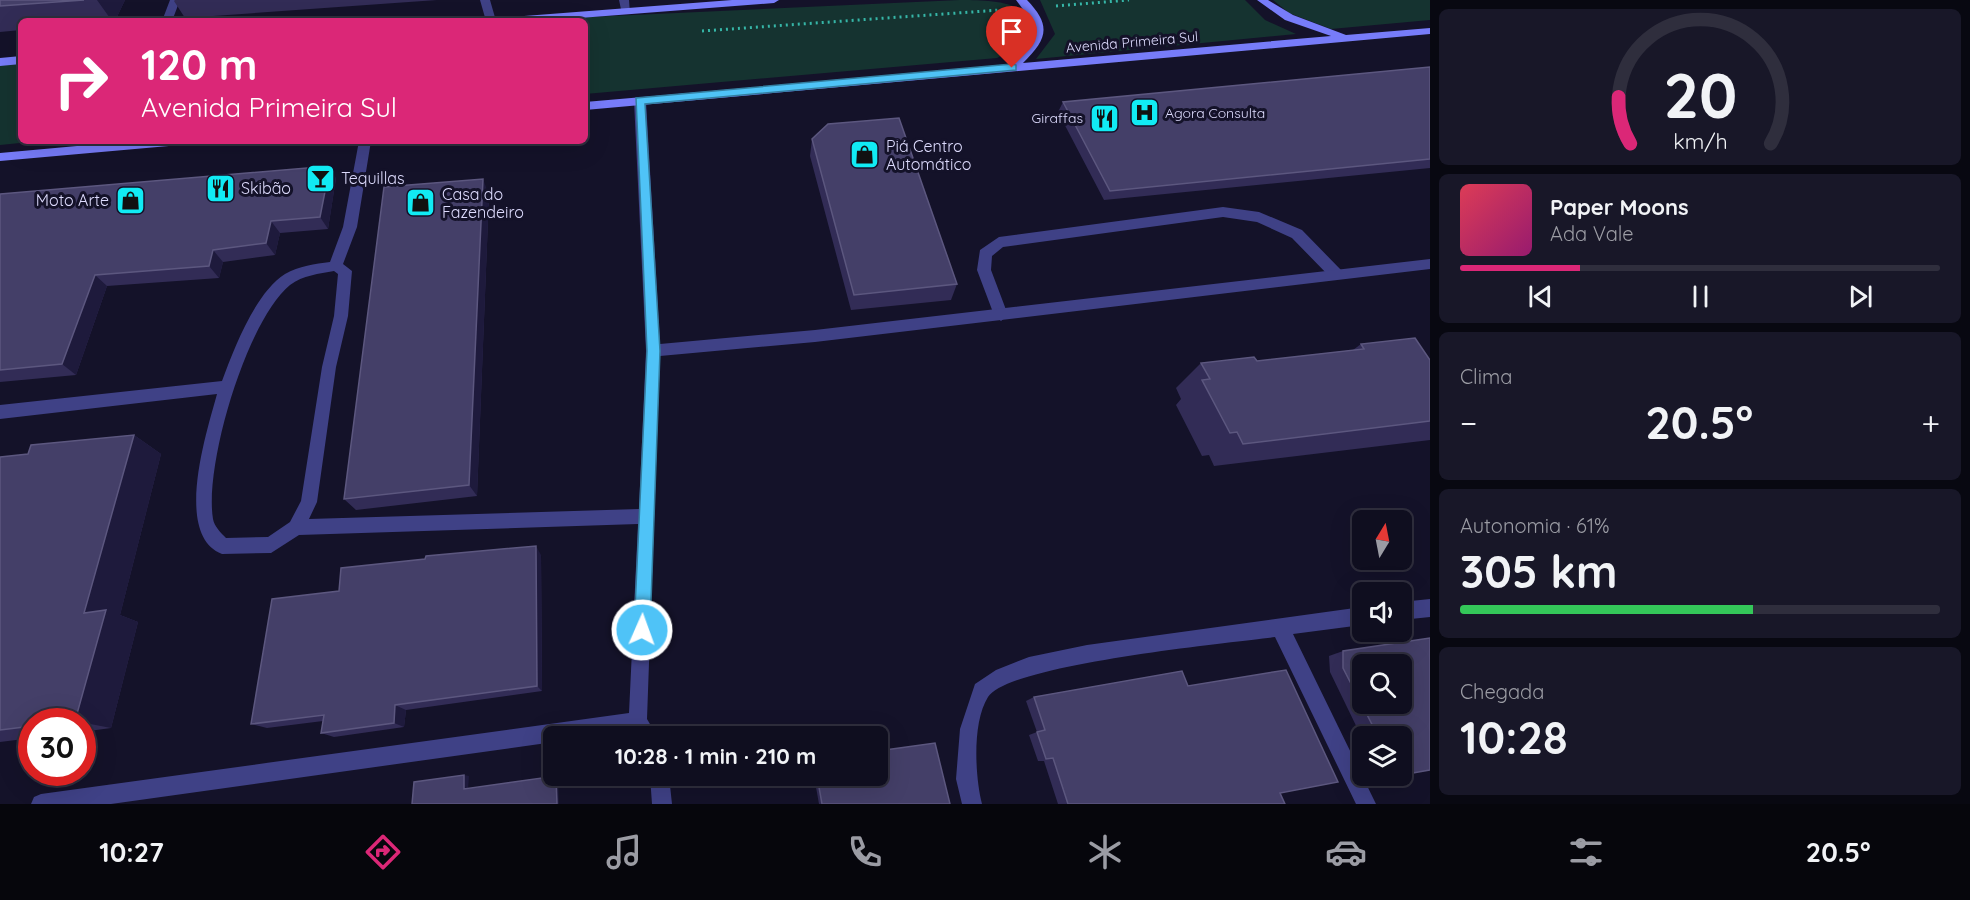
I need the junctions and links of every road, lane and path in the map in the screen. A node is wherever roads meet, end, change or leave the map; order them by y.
1 (175, 0) edge
2 (484, 0) edge
3 (624, 0) edge
4 (774, 0) edge
5 (1021, 0) edge
6 (1129, 0) edge
7 (1262, 0) edge
8 (1030, 8) junction
9 (627, 12) junction
10 (168, 18) edge
11 (489, 18) edge
12 (541, 18) edge
13 (699, 31) dead end
14 (1430, 31) edge
15 (1348, 38) junction
16 (18, 60) edge
17 (0, 62) edge
18 (1012, 68) junction
19 (639, 101) junction
20 (588, 106) edge
21 (146, 144) edge
22 (364, 144) edge
23 (0, 157) edge
24 (1430, 264) edge
25 (334, 266) junction
26 (1336, 274) junction
27 (1001, 315) junction
28 (653, 351) junction
29 (227, 387) junction
30 (0, 412) edge
31 (646, 516) junction
32 (296, 527) junction
33 (1430, 608) edge
34 (1412, 610) edge
35 (1352, 617) edge
36 (1280, 627) junction
37 (643, 726) edge
38 (543, 741) edge
39 (661, 786) edge
40 (41, 804) edge
41 (662, 804) edge
42 (972, 804) edge
43 (1366, 804) edge

1 - 10 street
2 - 11 street
3 - 9 street
4 - 9 main road
5 - 8 main road
6 - 8 path
7 - 15 main road
8 - 13 path
8 - 18 main road
9 - 12 main road
14 - 15 main road, Avenida Primeira Sul
15 - 18 main road, Avenida Primeira Sul
16 - 17 main road
18 - 19 main road, Avenida Primeira Sul
19 - 20 main road, Avenida Primeira Sul
19 - 28 street
21 - 23 main road
22 - 25 street
24 - 26 street
25 - 29 street
25 - 32 street
26 - 27 street
26 - 27 street
27 - 28 street
28 - 31 street
29 - 30 street
29 - 32 street
31 - 32 street
31 - 37 street
33 - 34 street
35 - 36 street
36 - 42 street
36 - 43 street
38 - 40 street
39 - 41 street

